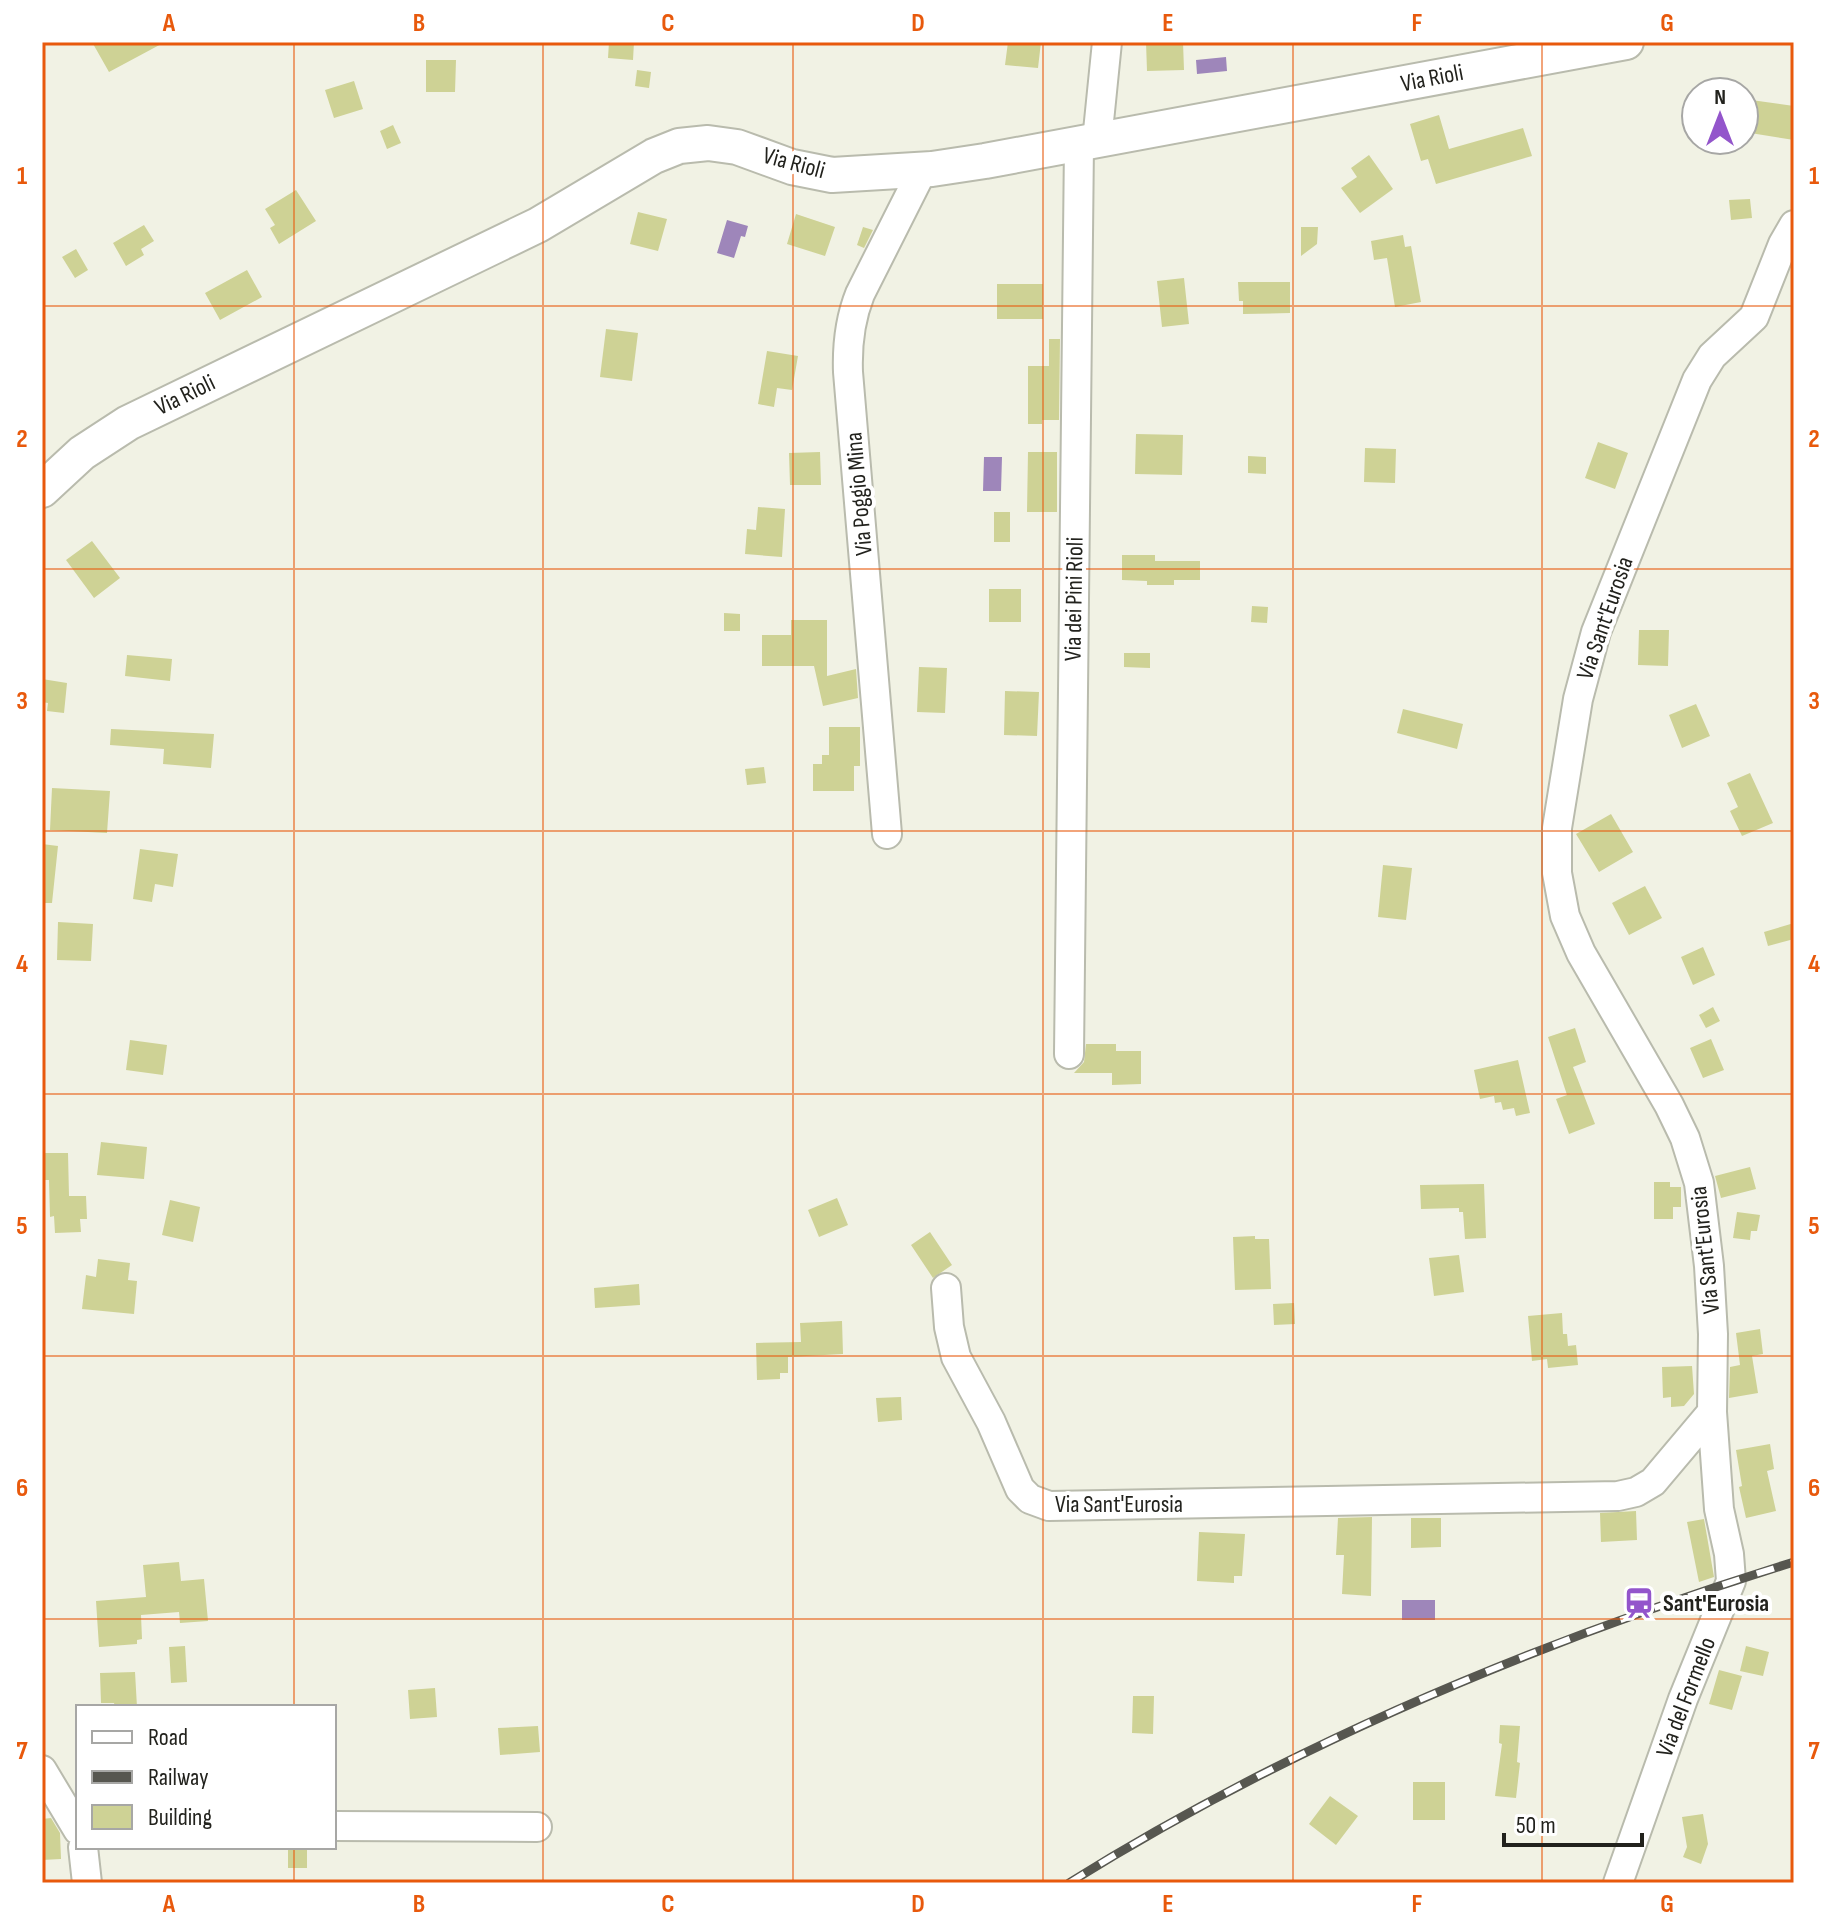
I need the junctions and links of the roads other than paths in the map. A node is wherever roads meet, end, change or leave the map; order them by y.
1 (1107, 42) edge
2 (1626, 42) edge
3 (1088, 142) junction
4 (923, 169) junction
5 (1792, 235) edge
6 (42, 490) edge
7 (887, 834) dead end
8 (1069, 1054) dead end
9 (946, 1288) dead end
10 (1712, 1412) junction
11 (43, 1773) edge
12 (336, 1826) edge
13 (76, 1827) edge
14 (537, 1827) dead end
15 (83, 1849) edge
16 (87, 1883) edge
17 (1618, 1883) edge

1 - 3 street, Via dei Pini Rioli
2 - 3 main road, Via Rioli
3 - 4 main road, Via Rioli
3 - 8 street, Via dei Pini Rioli
4 - 6 main road, Via Rioli
4 - 7 street, Via Poggio Mina
5 - 10 street, Via Sant'Eurosia
9 - 10 street, Via Sant'Eurosia
10 - 17 street, Via del Formello
11 - 13 street
12 - 14 street
15 - 16 street

